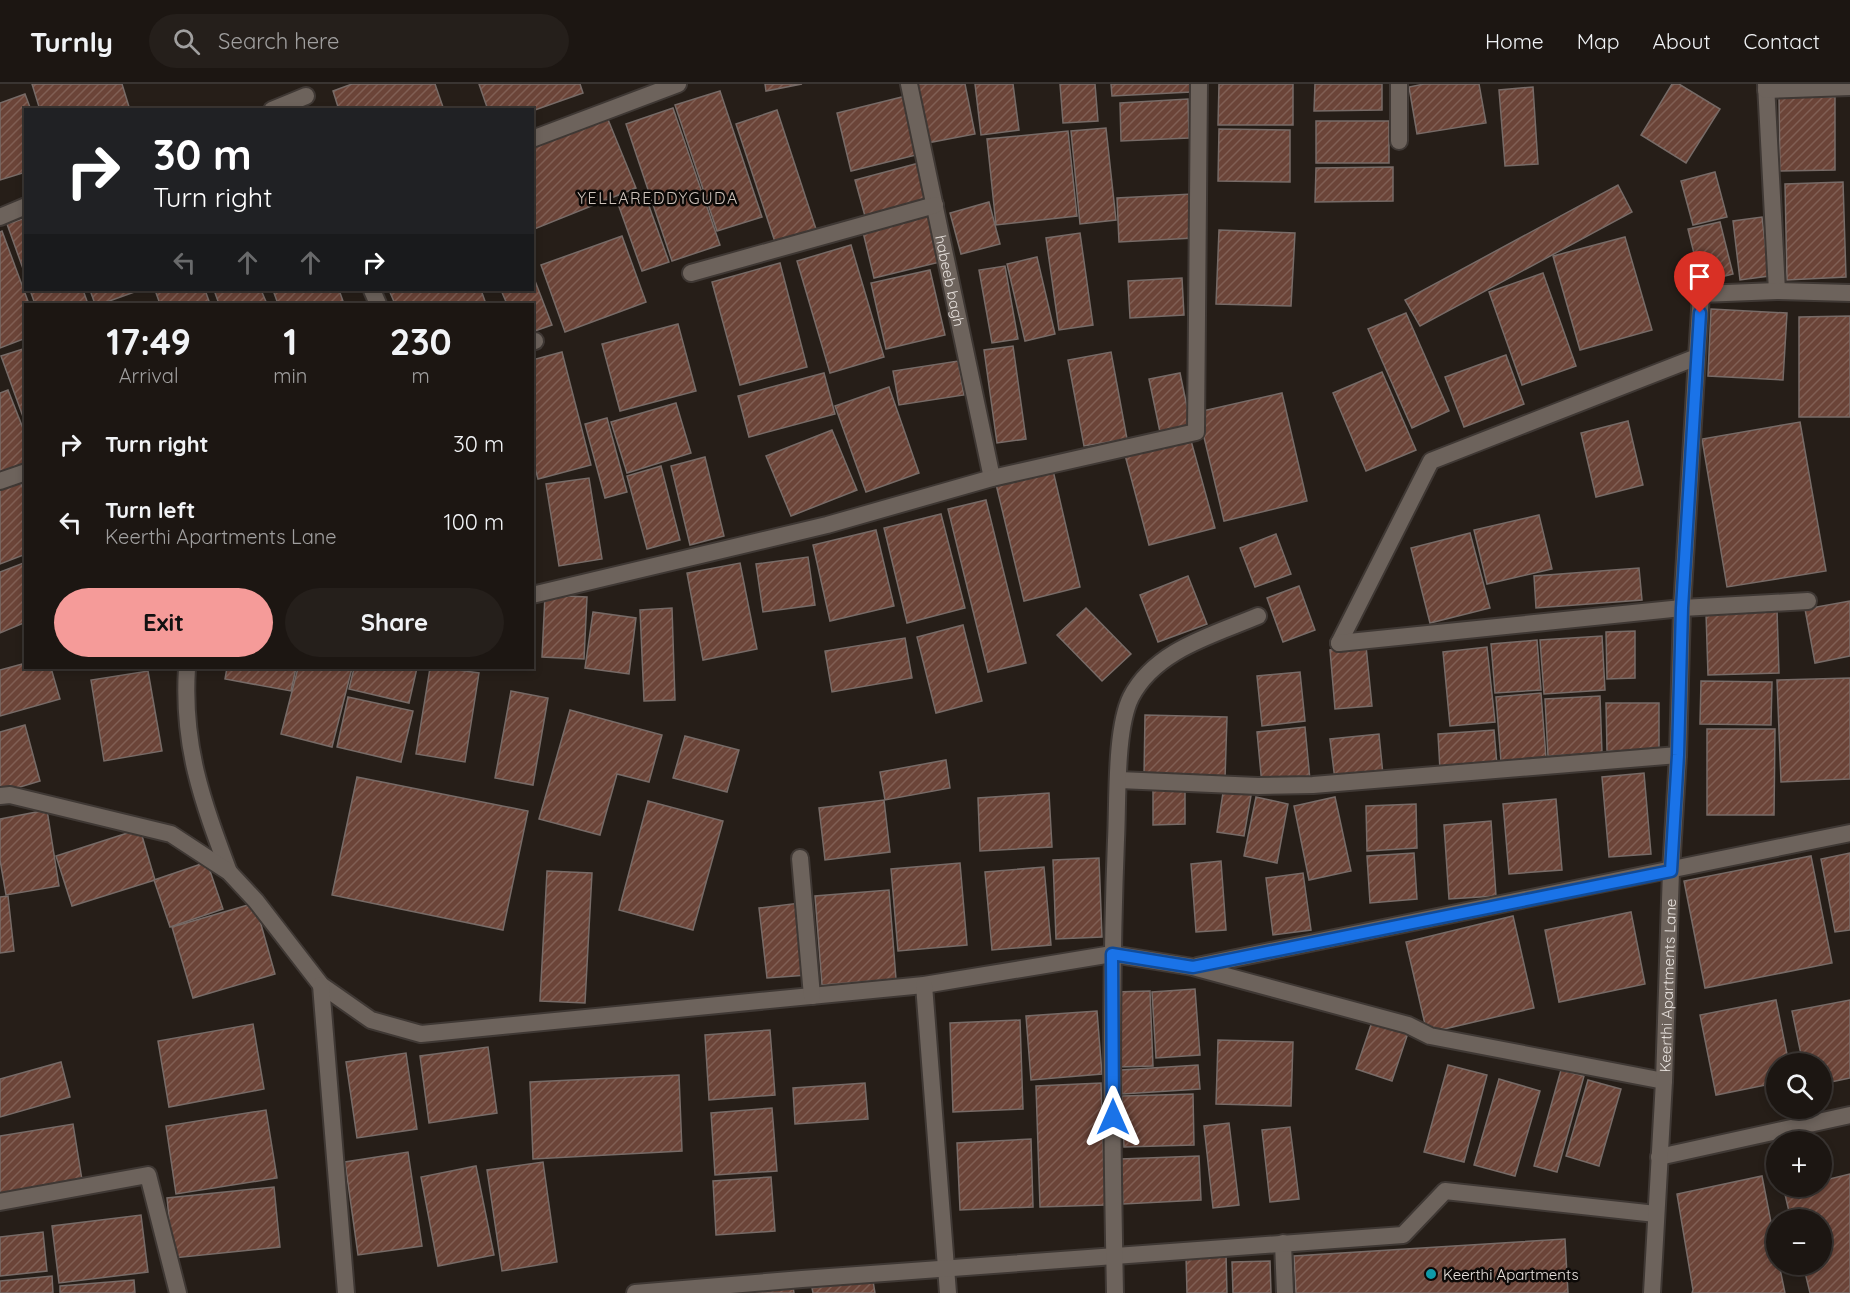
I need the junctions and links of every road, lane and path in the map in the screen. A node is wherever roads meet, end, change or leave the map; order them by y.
1 (678, 84) edge
2 (909, 84) edge
3 (1199, 84) edge
4 (1399, 84) edge
5 (1766, 87) edge
6 (1850, 87) edge
7 (306, 97) edge
8 (277, 108) edge
9 (534, 138) edge
10 (1399, 141) dead end
11 (935, 206) junction
12 (24, 207) edge
13 (0, 217) edge
14 (691, 273) dead end
15 (1777, 291) junction
16 (1850, 293) edge
17 (1696, 357) junction
18 (24, 473) edge
19 (992, 478) junction
20 (0, 481) edge
21 (534, 595) edge
22 (1808, 601) dead end
23 (1682, 608) junction
24 (1258, 616) dead end
25 (187, 669) edge
26 (1678, 755) junction
27 (1119, 780) junction
28 (0, 796) edge
29 (1850, 833) edge
30 (800, 858) dead end
31 (1671, 871) junction
32 (229, 872) junction
33 (1112, 954) junction
34 (1193, 967) junction
35 (321, 984) junction
36 (924, 985) junction
37 (812, 996) junction
38 (1664, 1081) junction
39 (1850, 1115) edge
40 (1659, 1157) junction
41 (0, 1202) edge
42 (1656, 1214) junction
43 (1283, 1243) junction
44 (1114, 1256) junction
45 (947, 1269) junction
46 (802, 1286) edge
47 (178, 1293) edge
48 (346, 1293) edge
49 (635, 1293) edge
50 (948, 1293) edge
51 (1115, 1293) edge
52 (1285, 1293) edge
53 (1652, 1293) edge

1 - 9 street
2 - 11 street, habeeb bagh
3 - 19 street
4 - 10 street
5 - 6 street
5 - 15 street
7 - 8 street
11 - 14 street
11 - 19 street, habeeb bagh
12 - 13 street
15 - 16 street
15 - 17 street, Keerthi Apartments Lane
17 - 23 street, Keerthi Apartments Lane
17 - 23 street
18 - 20 street
19 - 21 street
22 - 23 street
23 - 26 street, Keerthi Apartments Lane
24 - 27 street
25 - 32 street
26 - 27 street
26 - 31 street, Keerthi Apartments Lane
27 - 33 street
28 - 32 street
29 - 31 street
30 - 37 street
31 - 34 street
31 - 38 street, Keerthi Apartments Lane
32 - 35 street
33 - 34 street
33 - 36 street
33 - 44 street
34 - 38 street
35 - 37 street
35 - 48 street
36 - 37 street
36 - 45 street
38 - 40 street, Keerthi Apartments Lane
39 - 40 street
40 - 42 street, Keerthi Apartments Lane
41 - 47 street
42 - 43 street
42 - 53 street, Keerthi Apartments Lane
43 - 44 street
43 - 52 street
44 - 45 street
44 - 51 street
45 - 46 street
45 - 50 street
46 - 49 street

